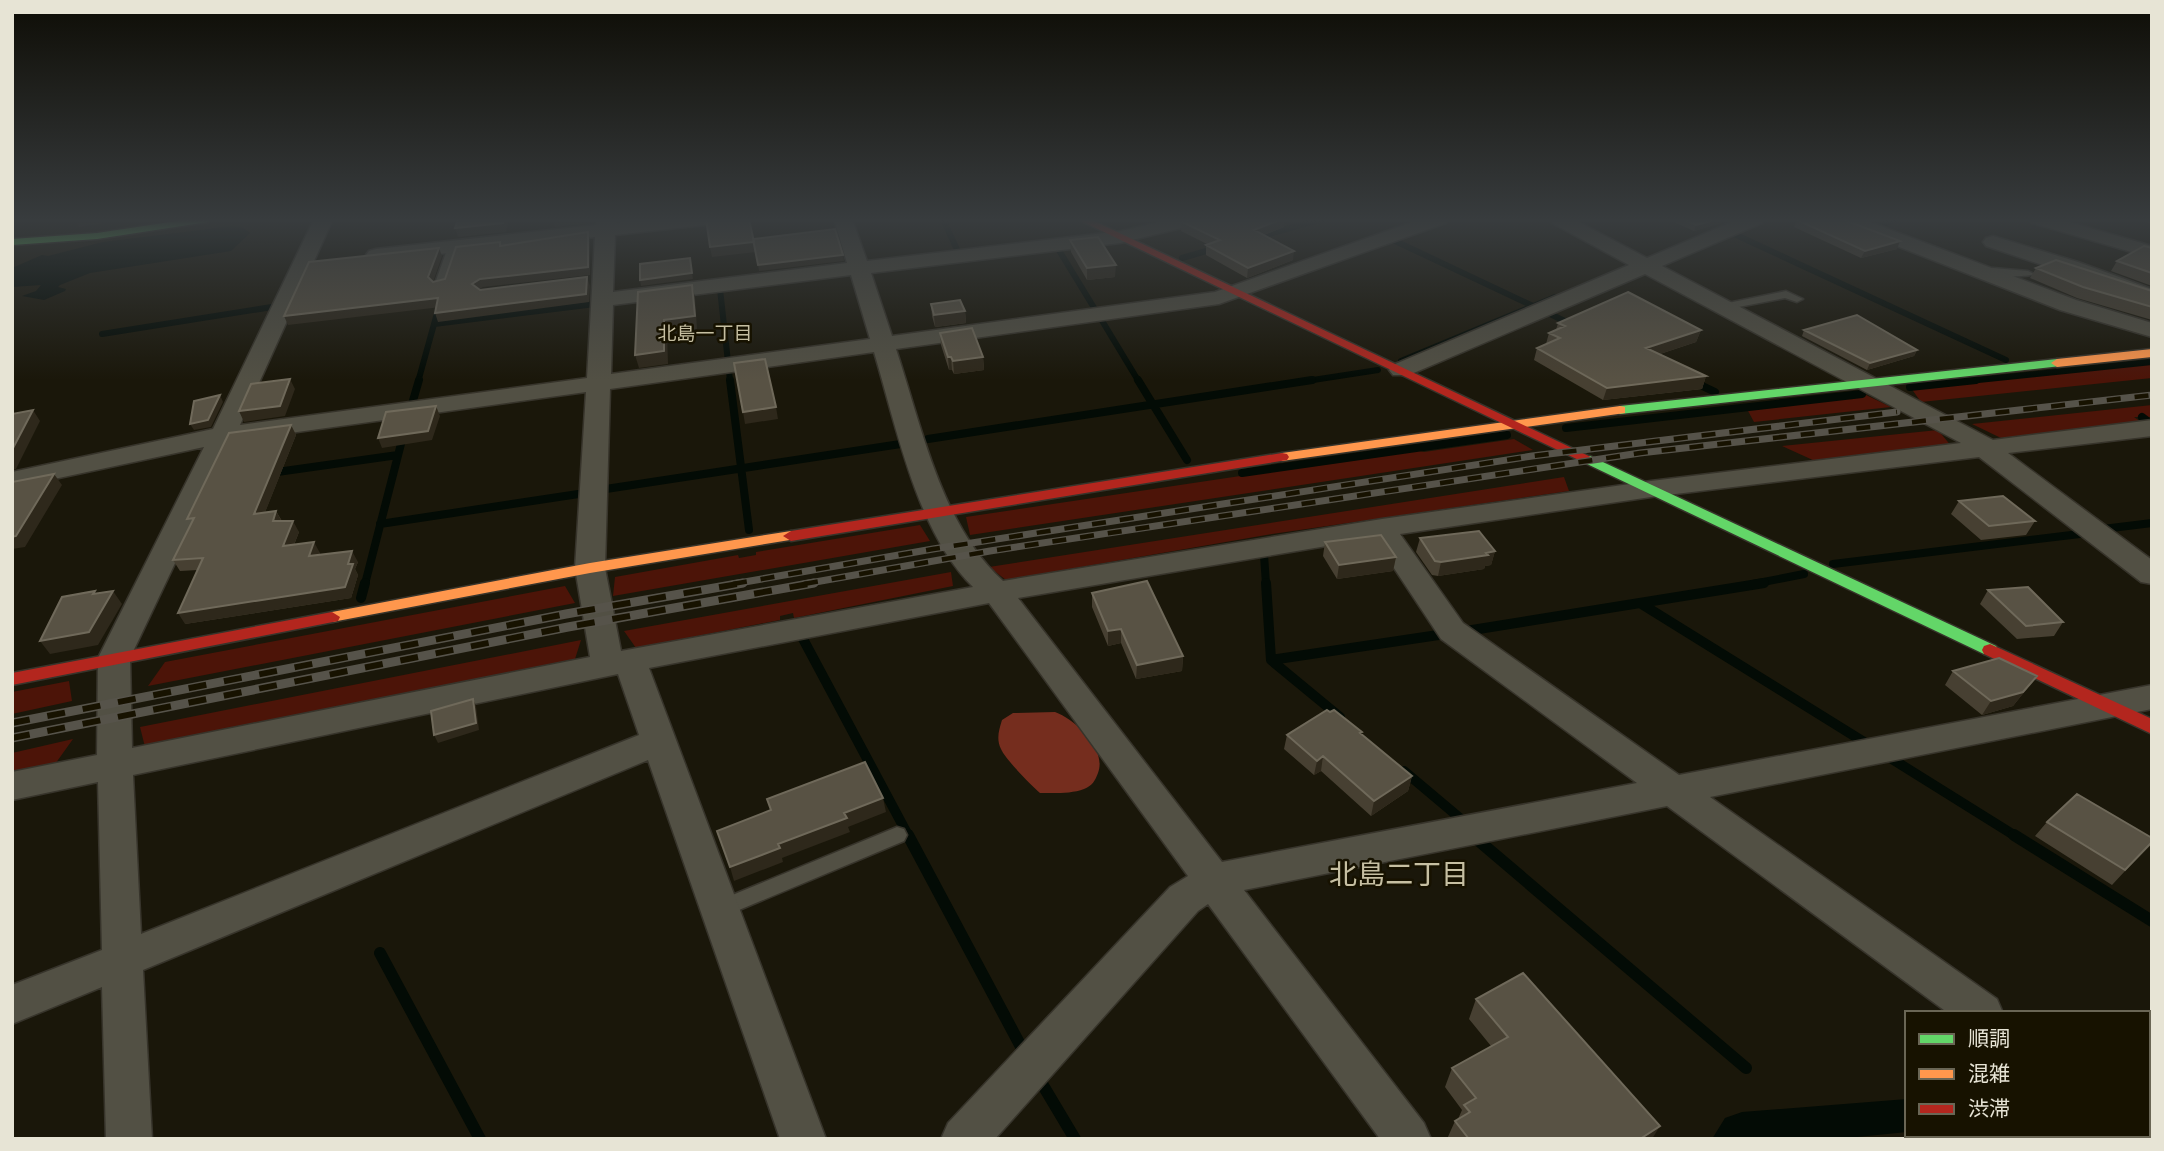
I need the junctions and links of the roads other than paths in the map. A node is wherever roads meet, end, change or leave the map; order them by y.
1 (298, 273) edge
2 (444, 273) edge
3 (601, 273) edge
4 (791, 273) edge
5 (860, 273) edge
6 (1196, 273) edge
7 (1287, 273) edge
8 (1628, 273) edge
9 (1660, 273) edge
10 (1984, 273) edge
11 (2008, 273) edge
12 (2089, 273) edge
13 (1987, 274) joint
14 (2028, 275) dead end
15 (440, 286) edge
16 (599, 286) junction
17 (1235, 291) junction
18 (2152, 296) edge
19 (1797, 299) dead end
20 (1723, 307) junction
21 (2152, 330) edge
22 (883, 345) junction
23 (2152, 353) edge
24 (1401, 370) junction
25 (1862, 382) junction
26 (599, 384) junction
27 (1514, 424) junction
28 (2152, 428) edge
29 (223, 435) junction
30 (1986, 447) junction
31 (12, 480) edge
32 (1651, 489) junction
33 (936, 510) junction
34 (1382, 528) junction
35 (590, 568) junction
36 (2152, 575) edge
37 (997, 592) junction
38 (114, 657) junction
39 (619, 663) junction
40 (12, 678) edge
41 (2152, 698) edge
42 (2106, 705) junction
43 (2152, 727) edge
44 (659, 741) junction
45 (115, 763) junction
46 (12, 786) edge
47 (1674, 790) junction
48 (897, 835) dead end
49 (1213, 880) junction
50 (720, 909) junction
51 (122, 959) junction
52 (12, 1005) edge
53 (1979, 1011) edge
54 (130, 1139) edge
55 (803, 1139) edge
56 (964, 1139) edge
57 (1408, 1139) edge

1 - 29 street
2 - 15 lane
3 - 16 street
4 - 16 street
5 - 22 street
6 - 17 street
7 - 17 street
8 - 24 street
9 - 20 street
10 - 13 street
11 - 14 lane
12 - 18 street
13 - 21 street
16 - 26 street
17 - 22 street
17 - 24 street
19 - 20 lane
20 - 25 street
22 - 26 street
22 - 33 street
23 - 25 street
24 - 27 street
25 - 27 street
25 - 30 street
26 - 29 street
26 - 35 street
27 - 32 street
27 - 33 street
28 - 30 street
29 - 31 street
29 - 38 street
30 - 32 street
30 - 36 street
32 - 34 street
32 - 42 street
33 - 35 street
33 - 37 street
34 - 37 street
34 - 47 street
35 - 38 street
35 - 39 street
37 - 39 street
37 - 49 street
38 - 40 street
38 - 45 street
39 - 44 street
39 - 45 street
41 - 42 street
42 - 43 street
42 - 47 street
44 - 50 street
44 - 51 street
45 - 46 street
45 - 51 street
47 - 49 street
47 - 53 street
48 - 50 lane
49 - 56 street
49 - 57 street
50 - 55 street
51 - 52 street
51 - 54 street

